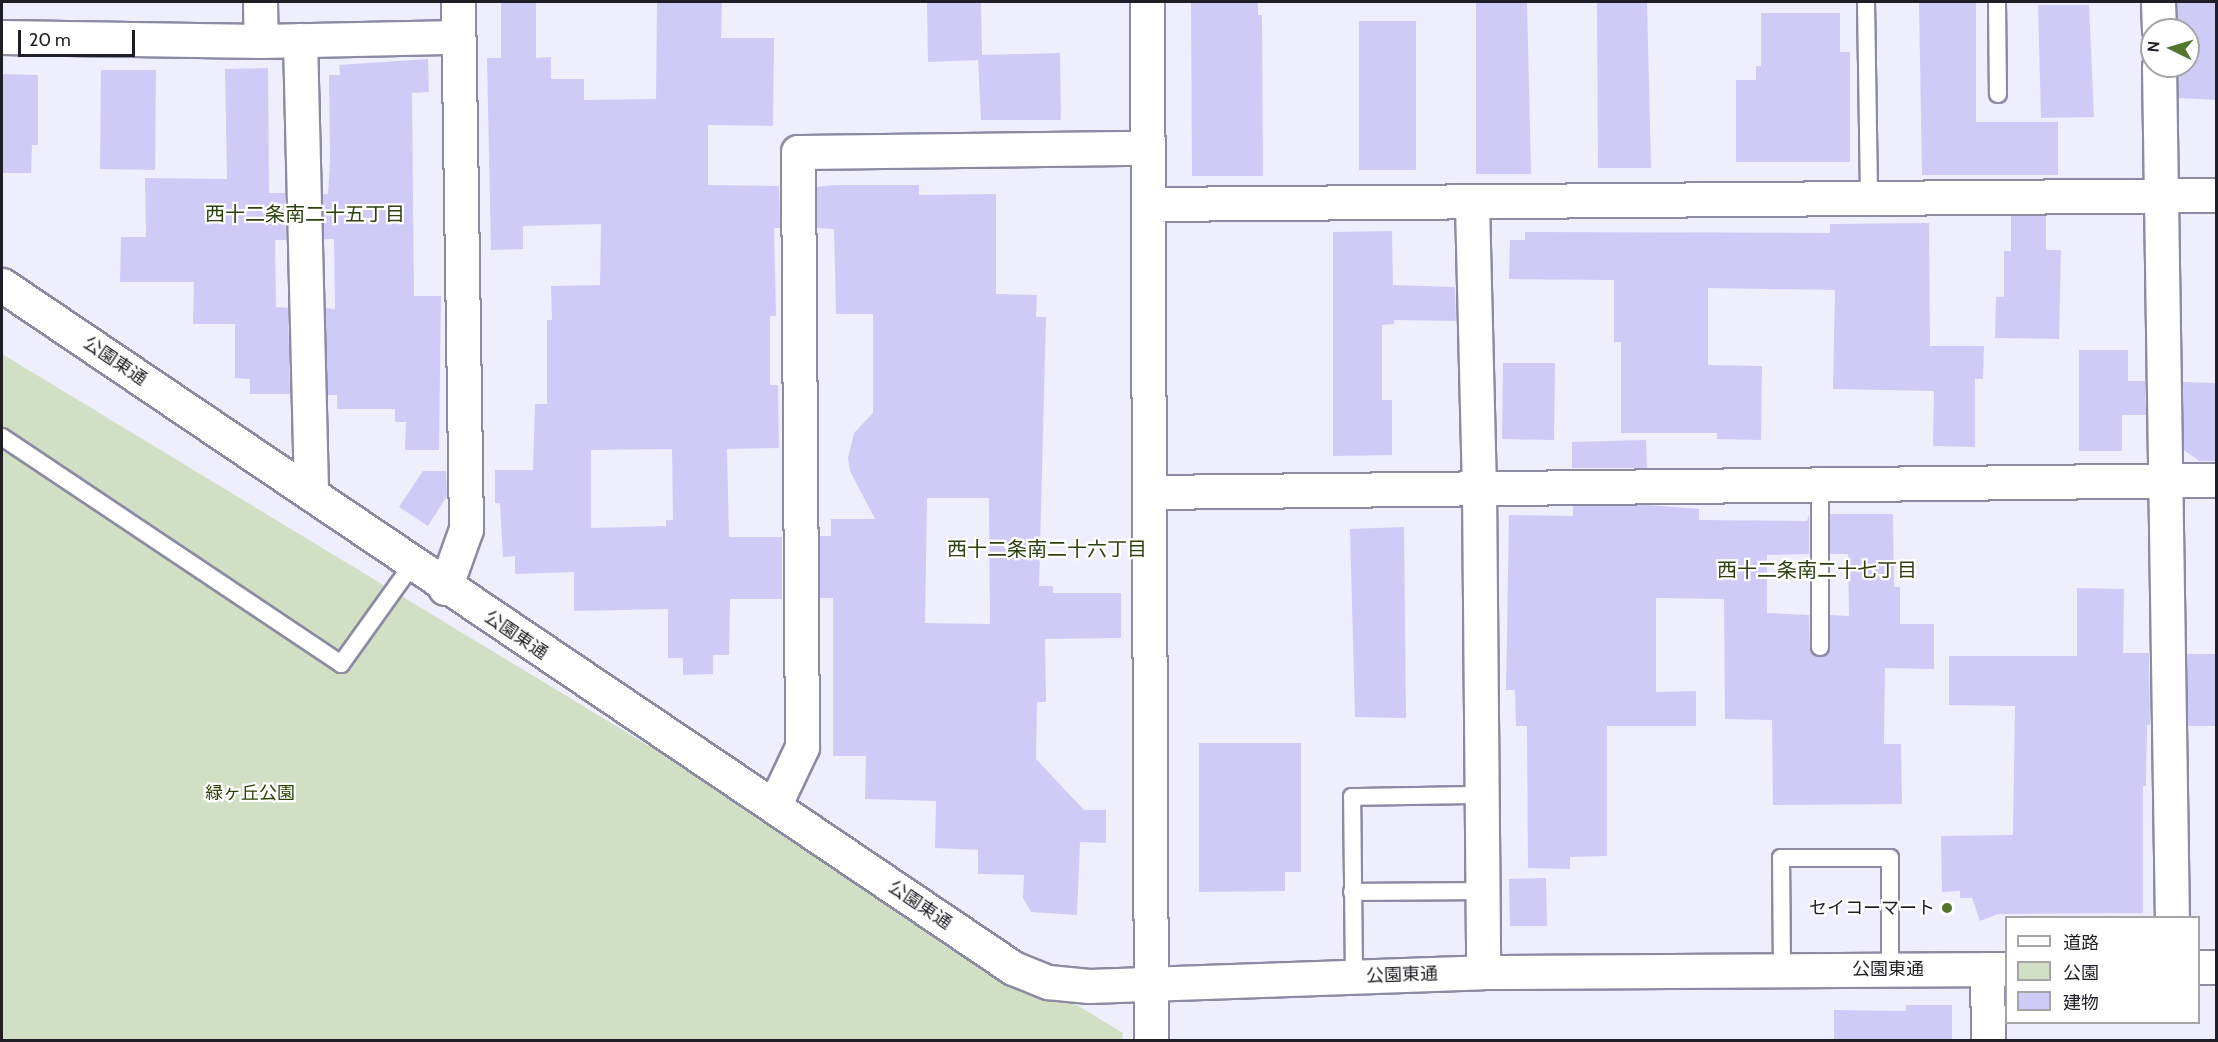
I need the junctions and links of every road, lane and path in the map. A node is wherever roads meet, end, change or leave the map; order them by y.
1 (260, 2) edge
2 (458, 2) edge
3 (1147, 2) edge
4 (1866, 2) edge
5 (1997, 2) edge
6 (2158, 2) edge
7 (2159, 18) edge
8 (2, 37) edge
9 (458, 37) junction
10 (300, 40) junction
11 (261, 41) junction
12 (2159, 78) edge
13 (1998, 94) dead end
14 (1148, 148) junction
15 (2217, 195) edge
16 (2160, 196) junction
17 (1869, 199) junction
18 (1150, 204) junction
19 (1472, 204) junction
20 (2, 285) edge
21 (2, 436) edge
22 (2164, 480) junction
23 (2217, 480) edge
24 (1820, 483) junction
25 (1479, 486) junction
26 (1151, 492) junction
27 (311, 494) junction
28 (412, 565) junction
29 (445, 588) junction
30 (1820, 647) dead end
31 (1481, 795) junction
32 (774, 806) junction
33 (1482, 891) junction
34 (1352, 892) junction
35 (2172, 916) edge
36 (2200, 967) edge
37 (2217, 967) edge
38 (1890, 969) junction
39 (1997, 969) edge
40 (1782, 970) junction
41 (1483, 972) junction
42 (1354, 976) junction
43 (1153, 983) junction
44 (1151, 1041) edge
45 (1988, 1041) edge

1 - 11 street
2 - 9 street
3 - 14 street
4 - 17 lane
5 - 13 lane
6 - 7 street
8 - 11 street
9 - 10 street
9 - 29 street
10 - 11 street
10 - 27 street
12 - 16 street
14 - 18 street
14 - 32 street
15 - 16 street
16 - 17 street
16 - 22 street
17 - 19 street
18 - 19 street
18 - 26 street
19 - 25 street
20 - 27 street, 公園東通
21 - 28 lane
22 - 23 street
22 - 24 street
22 - 35 street
24 - 25 street
24 - 30 lane
25 - 26 street
25 - 31 street
26 - 43 street
27 - 28 street, 公園東通
28 - 29 street, 公園東通
29 - 32 street, 公園東通
31 - 33 street
31 - 34 lane
32 - 43 street, 公園東通
33 - 34 lane
33 - 41 street
34 - 42 lane
36 - 37 street
38 - 39 street, 公園東通
38 - 40 street, 公園東通
38 - 40 lane
39 - 45 street
40 - 41 street, 公園東通
41 - 42 street, 公園東通
42 - 43 street, 公園東通
43 - 44 street

